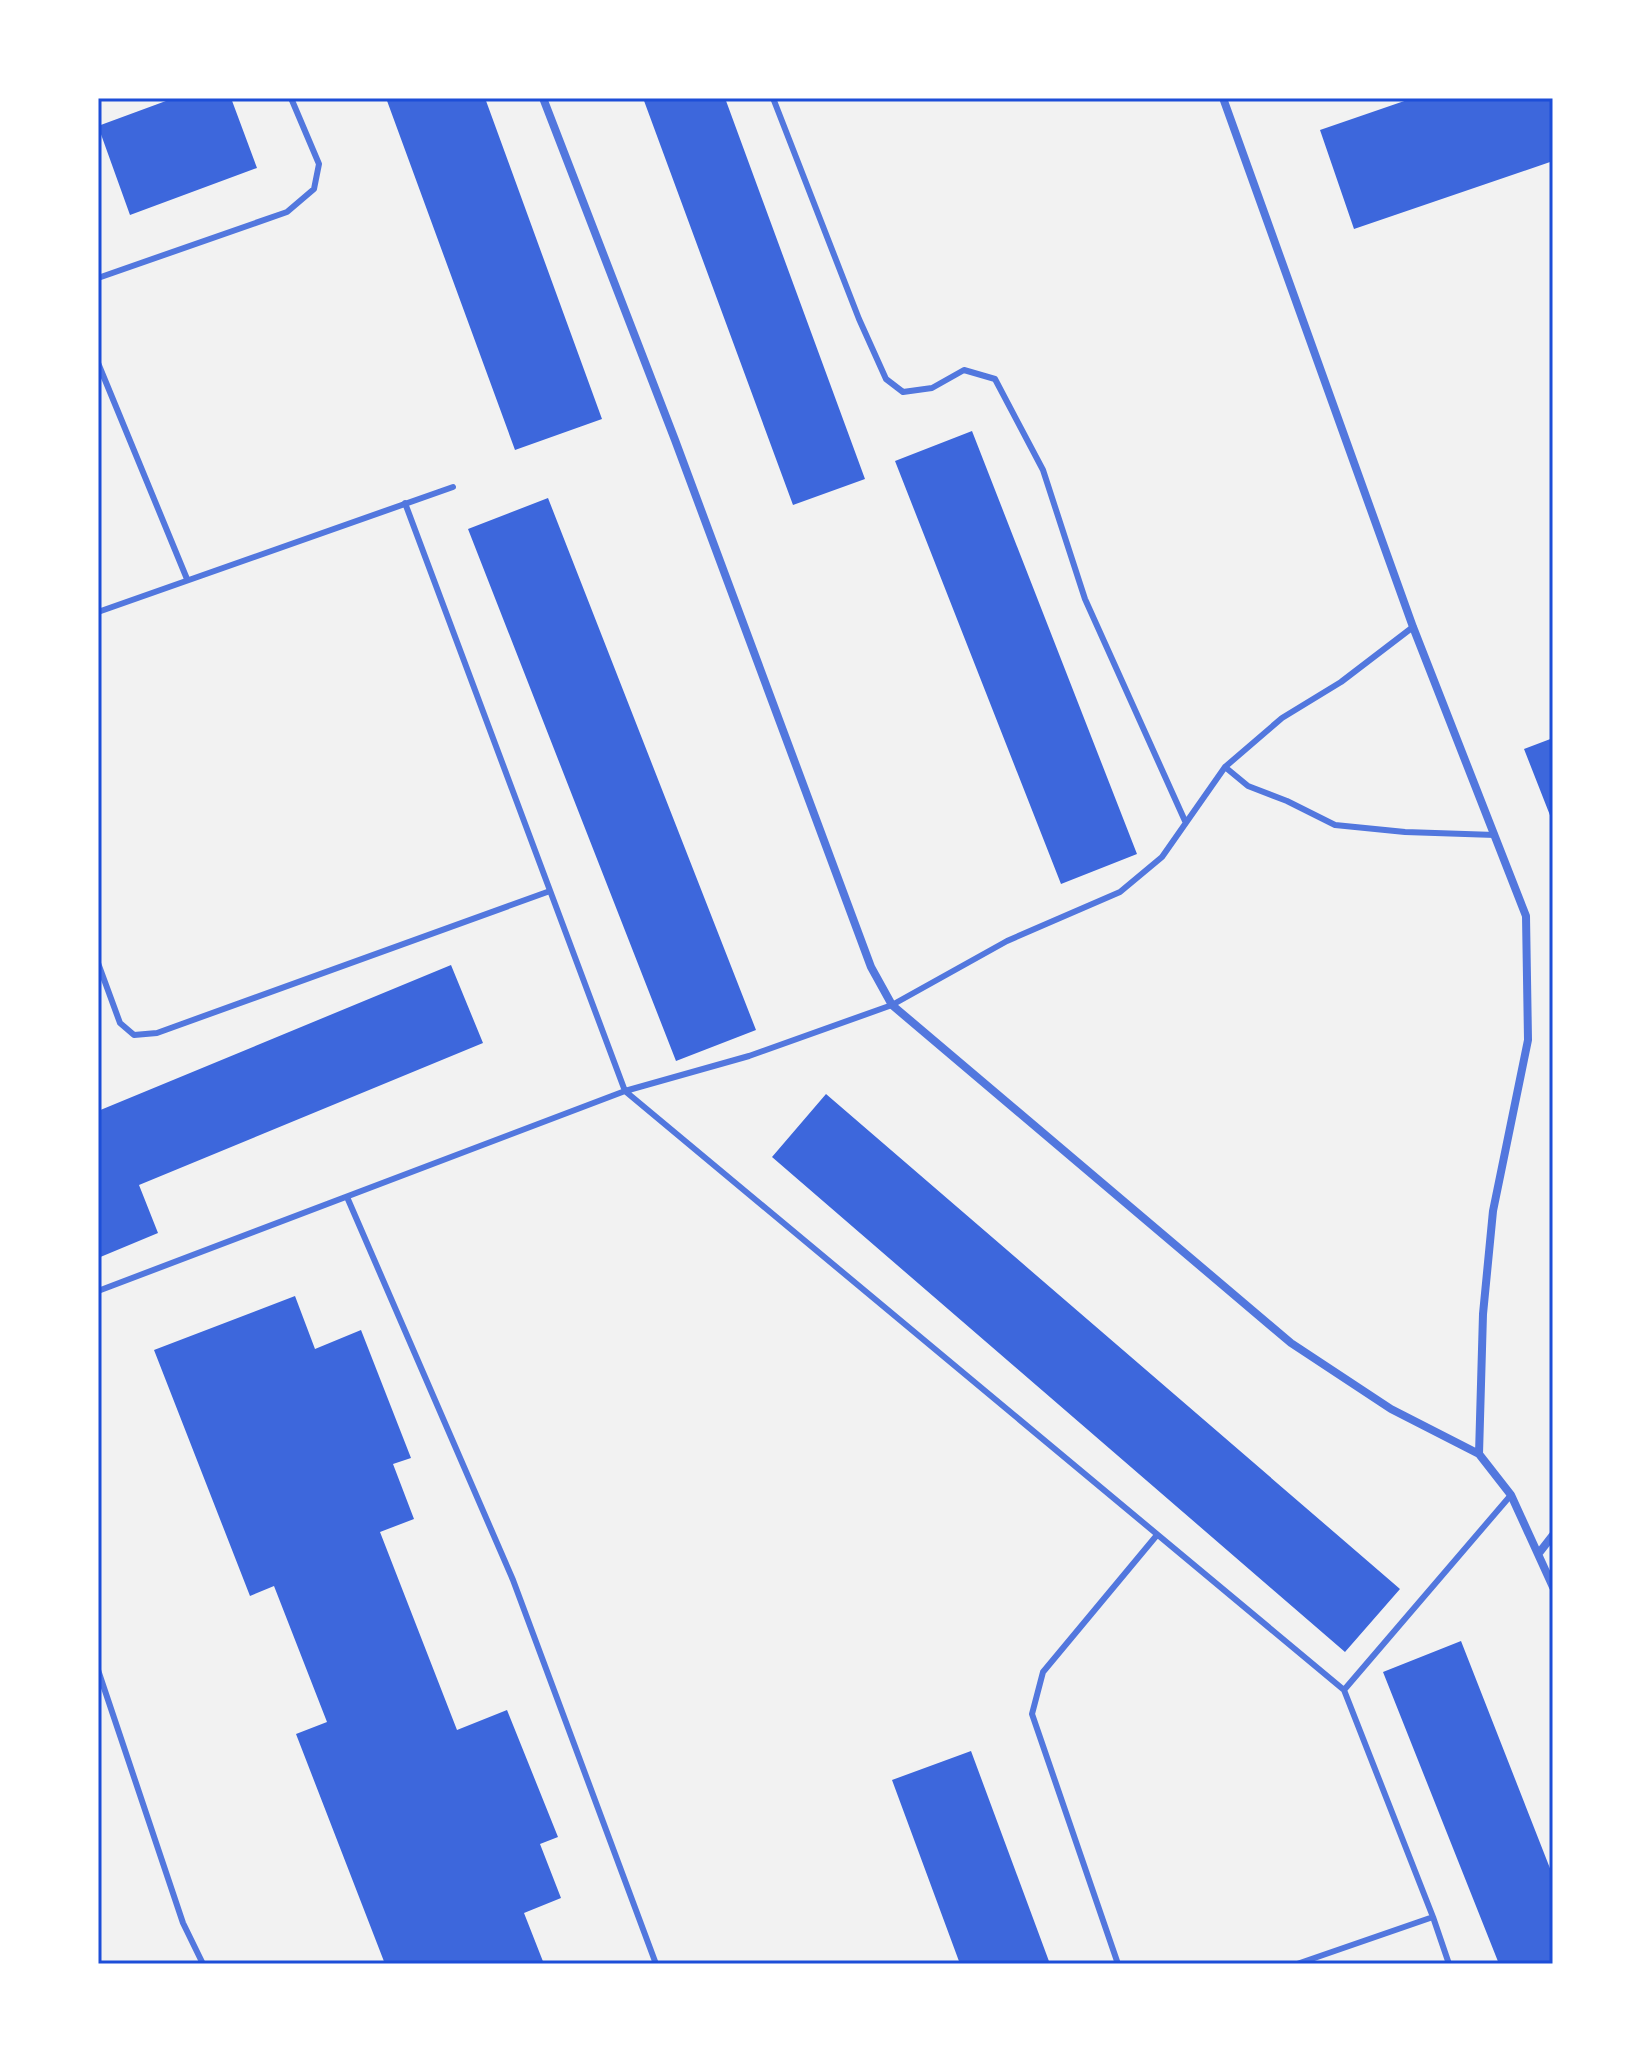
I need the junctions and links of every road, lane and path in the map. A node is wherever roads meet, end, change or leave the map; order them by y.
1 (291, 98) edge
2 (543, 98) edge
3 (773, 98) edge
4 (1223, 98) edge
5 (98, 278) edge
6 (98, 363) edge
7 (453, 487) dead end
8 (405, 503) junction
9 (187, 579) junction
10 (98, 612) edge
11 (1413, 627) junction
12 (1225, 767) junction
13 (1185, 821) junction
14 (1495, 835) junction
15 (550, 891) junction
16 (98, 963) edge
17 (892, 1005) junction
18 (625, 1091) junction
19 (347, 1197) junction
20 (98, 1291) edge
21 (1479, 1454) junction
22 (1511, 1495) junction
23 (1157, 1535) junction
24 (1553, 1535) edge
25 (1539, 1553) junction
26 (1553, 1587) edge
27 (98, 1670) edge
28 (1344, 1690) junction
29 (1433, 1917) junction
30 (203, 1964) edge
31 (656, 1964) edge
32 (1118, 1964) edge
33 (1297, 1964) edge
34 (1449, 1964) edge

1 - 5 lane
2 - 17 street
3 - 13 lane
4 - 11 street
6 - 9 lane
7 - 8 lane
8 - 9 lane
8 - 15 lane
9 - 10 lane
11 - 12 lane
11 - 14 street
12 - 13 lane
12 - 14 lane
13 - 17 lane
14 - 21 street
15 - 16 lane
15 - 18 lane
17 - 18 lane
17 - 21 street
18 - 19 lane
18 - 23 lane
19 - 20 lane
19 - 31 lane
21 - 22 street
22 - 25 street
22 - 28 lane
23 - 28 lane
23 - 32 lane
24 - 25 street
25 - 26 street
27 - 30 lane
28 - 29 lane
29 - 33 lane
29 - 34 lane

